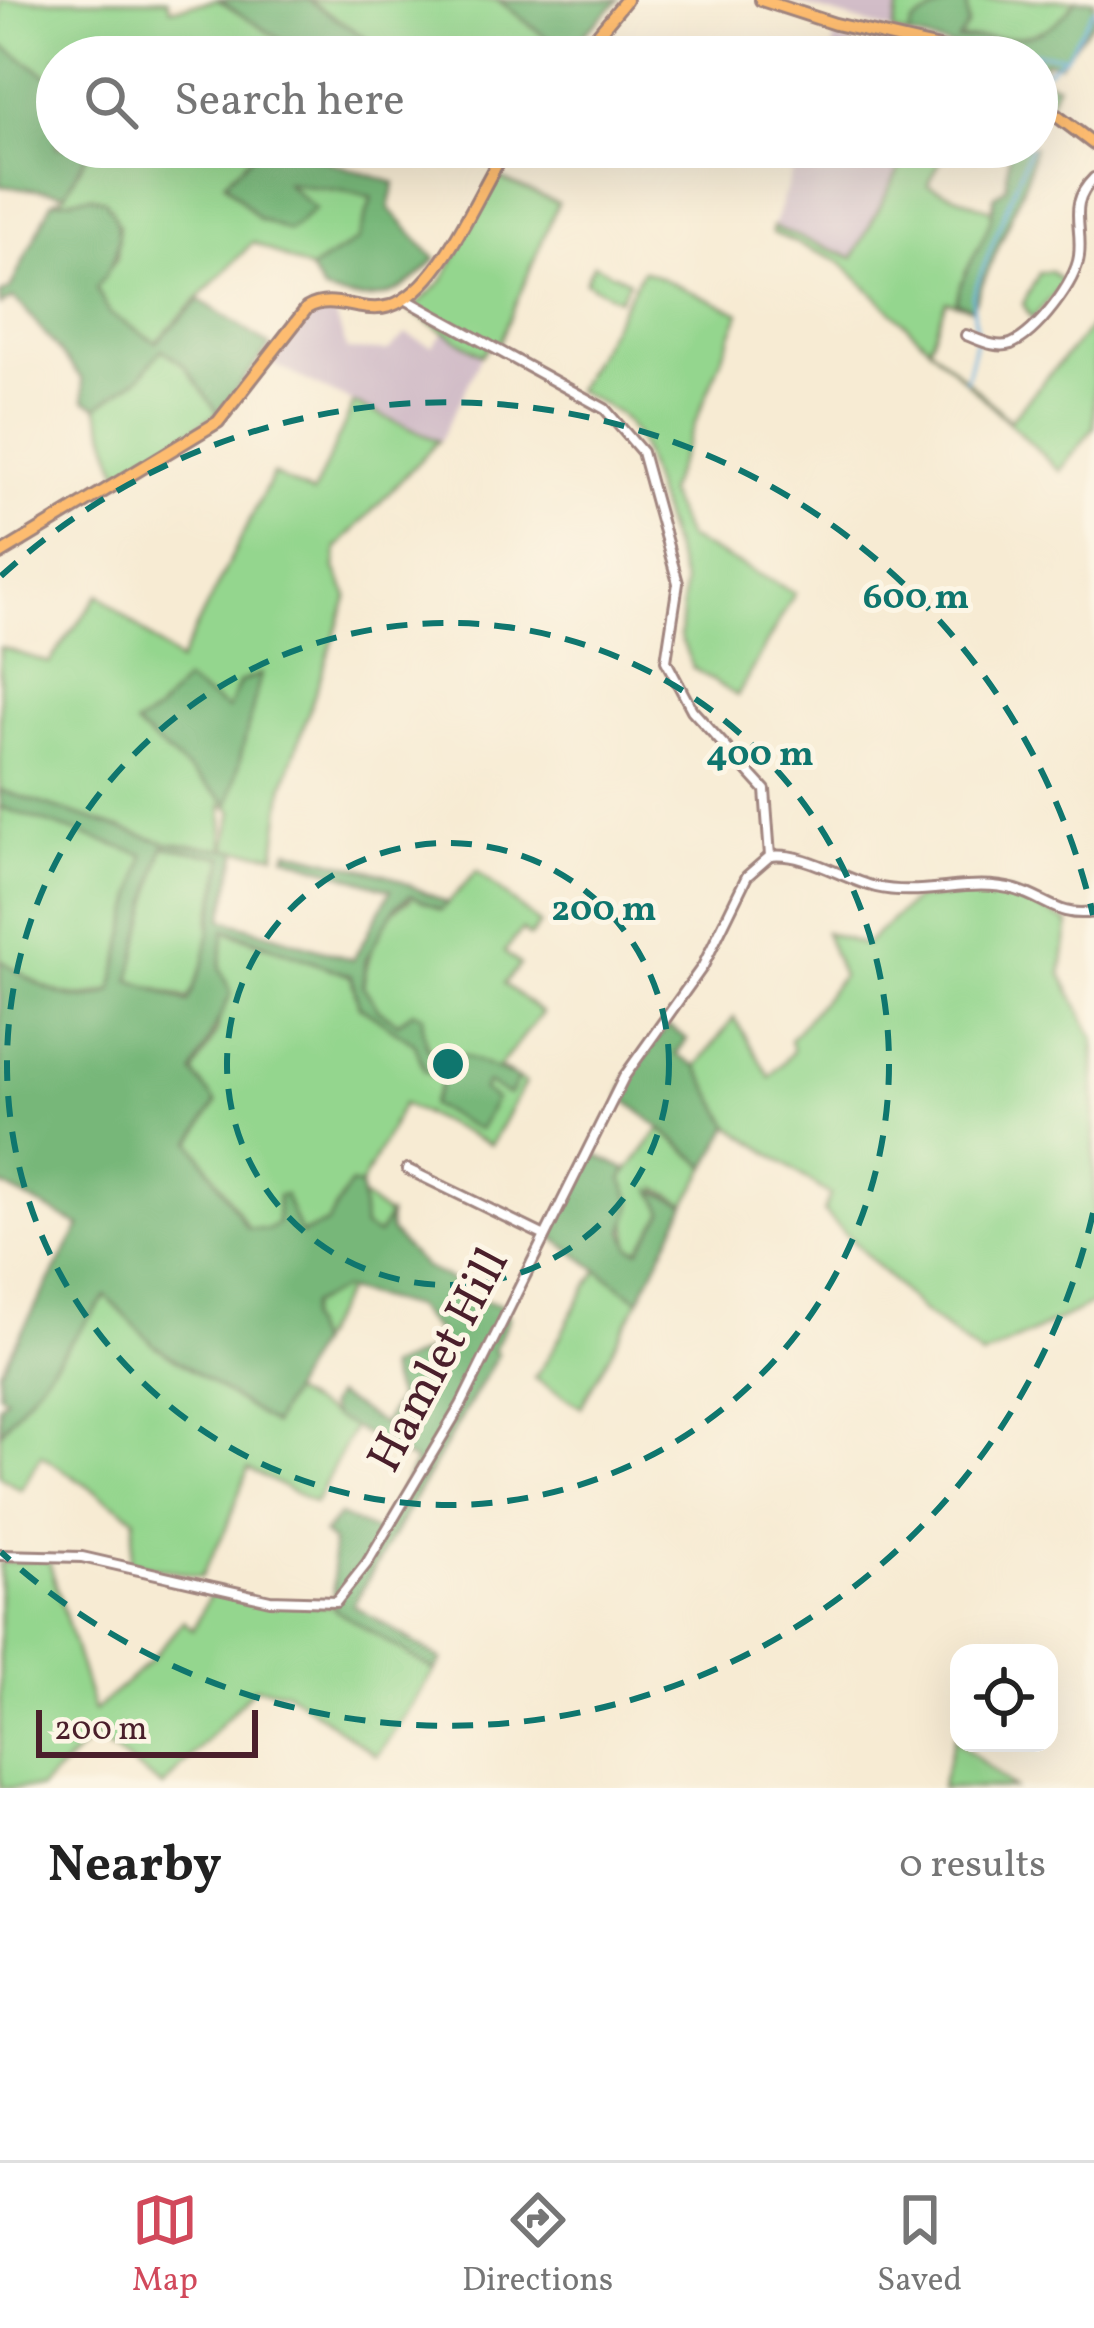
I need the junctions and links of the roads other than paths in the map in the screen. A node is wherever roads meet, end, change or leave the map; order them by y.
1 (626, 0) edge
2 (761, 0) edge
3 (596, 36) edge
4 (888, 36) edge
5 (1058, 121) edge
6 (1094, 144) edge
7 (495, 168) edge
8 (1094, 178) edge
9 (405, 299) junction
10 (966, 335) dead end
11 (0, 554) edge
12 (770, 856) junction
13 (1094, 912) edge
14 (407, 1168) dead end
15 (543, 1235) junction
16 (0, 1555) edge

1 - 3 main road
2 - 4 main road
5 - 6 main road
7 - 9 main road
8 - 10 street
9 - 11 main road
9 - 12 street
12 - 13 street
12 - 15 street, Hamlet Hill
14 - 15 street
15 - 16 street, Hamlet Hill

